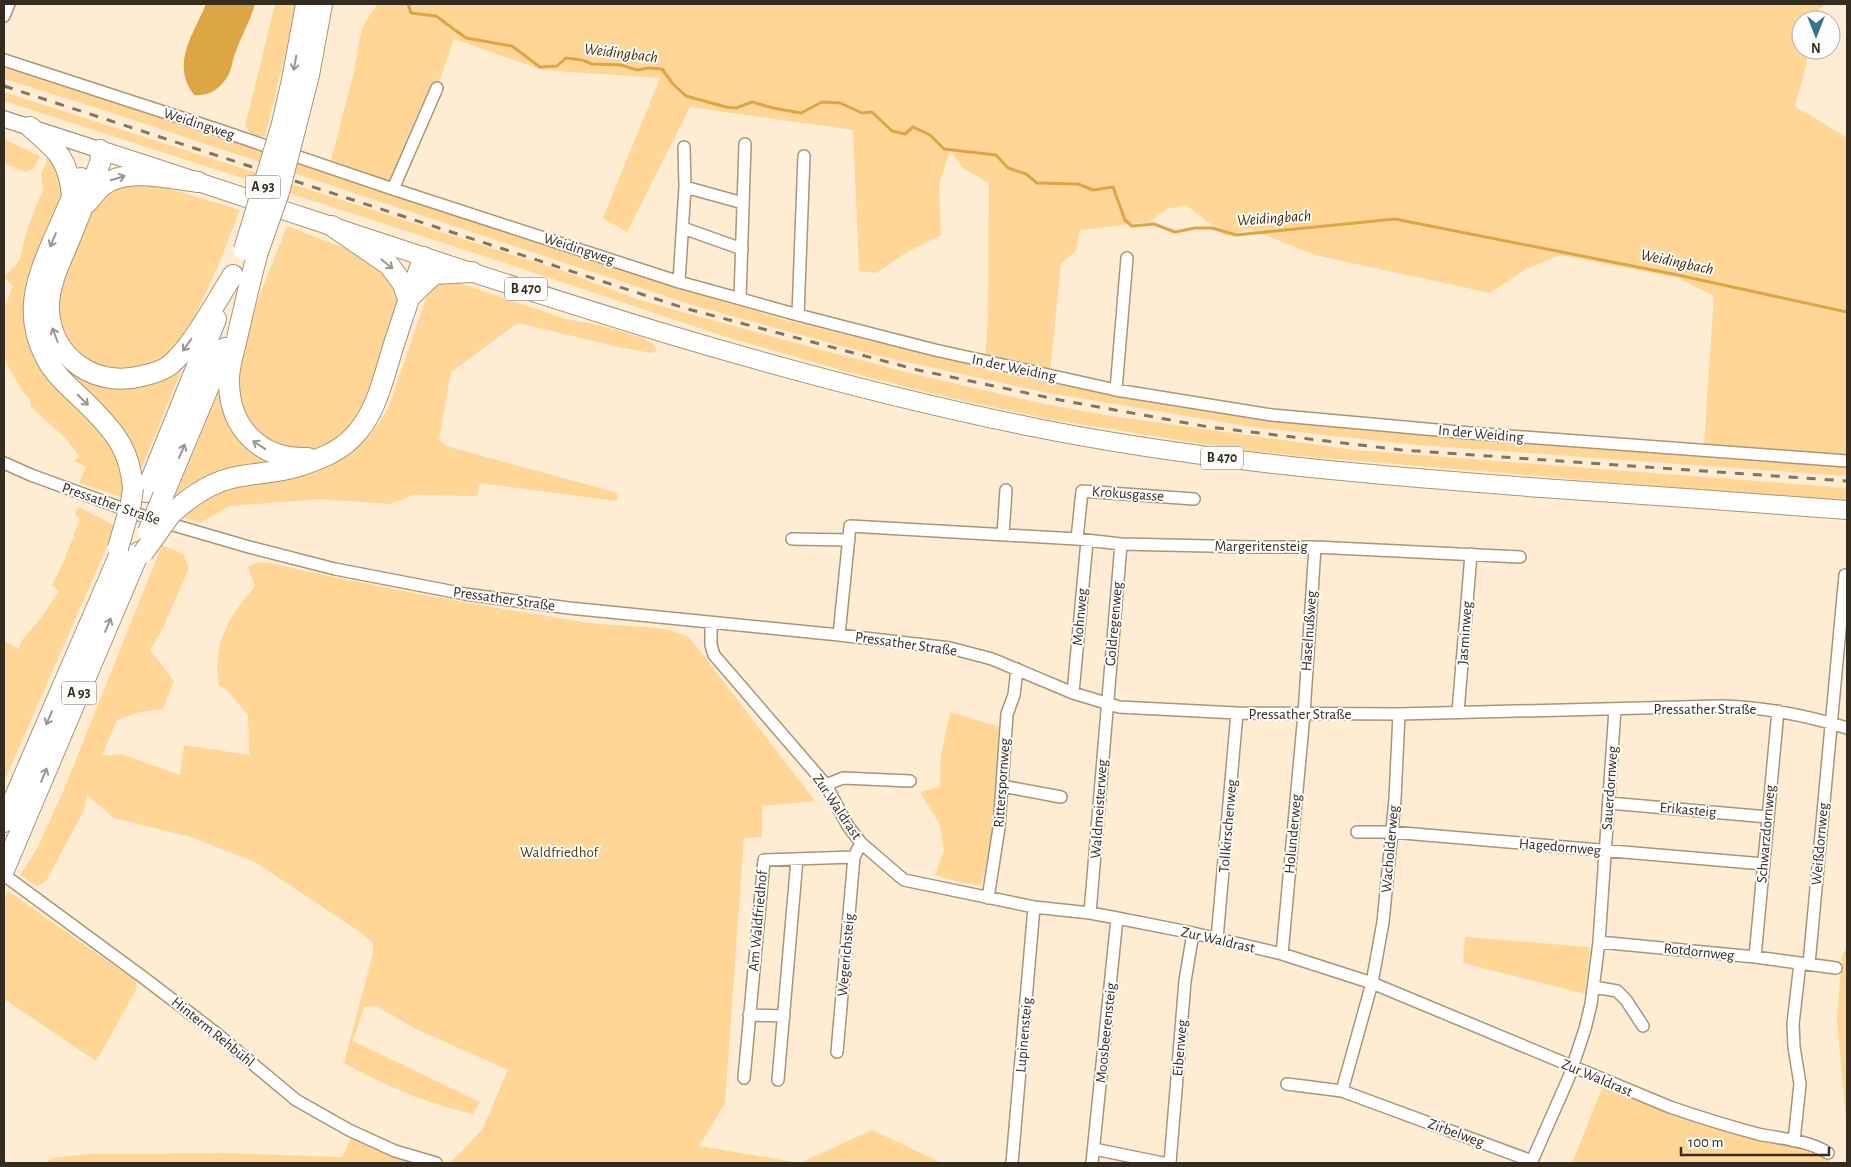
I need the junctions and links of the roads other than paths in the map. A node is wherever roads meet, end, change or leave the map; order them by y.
1 (9, 4) edge
2 (306, 4) edge
3 (322, 4) edge
4 (4, 16) edge
5 (4, 60) edge
6 (437, 88) dead end
7 (4, 119) edge
8 (30, 127) junction
9 (288, 127) junction
10 (745, 144) dead end
11 (684, 147) dead end
12 (100, 150) junction
13 (804, 156) dead end
14 (198, 182) junction
15 (685, 187) junction
16 (393, 189) junction
17 (77, 202) junction
18 (743, 203) junction
19 (332, 226) junction
20 (684, 228) junction
21 (742, 249) junction
22 (251, 251) junction
23 (424, 257) junction
24 (1127, 258) dead end
25 (252, 271) junction
26 (472, 272) junction
27 (233, 275) junction
28 (679, 282) junction
29 (408, 298) junction
30 (740, 299) junction
31 (798, 315) junction
32 (912, 344) joint
33 (1116, 390) junction
34 (322, 458) junction
35 (1847, 461) edge
36 (4, 463) edge
37 (1006, 490) dead end
38 (148, 492) junction
39 (1194, 498) dead end
40 (1847, 510) edge
41 (1003, 535) junction
42 (792, 539) dead end
43 (849, 540) junction
44 (1082, 540) junction
45 (1121, 544) junction
46 (1314, 547) junction
47 (131, 554) junction
48 (1471, 554) junction
49 (1520, 557) dead end
50 (1847, 576) edge
51 (711, 623) junction
52 (840, 635) junction
53 (1017, 669) junction
54 (1073, 694) junction
55 (1107, 704) junction
56 (1615, 709) junction
57 (1778, 711) junction
58 (1458, 712) junction
59 (1237, 713) junction
60 (1304, 714) junction
61 (1399, 714) junction
62 (1830, 723) junction
63 (1847, 728) edge
64 (910, 781) dead end
65 (826, 785) junction
66 (1002, 786) junction
67 (1062, 797) dead end
68 (1609, 803) junction
69 (1768, 817) junction
70 (4, 822) edge
71 (1357, 832) dead end
72 (1391, 832) junction
73 (860, 843) junction
74 (1605, 851) junction
75 (854, 857) junction
76 (797, 859) junction
77 (1764, 864) junction
78 (7, 876) edge
79 (988, 898) junction
80 (1034, 907) junction
81 (1090, 913) junction
82 (1117, 918) junction
83 (1193, 933) junction
84 (1217, 939) junction
85 (1599, 942) junction
86 (1282, 954) junction
87 (1755, 957) junction
88 (1804, 964) junction
89 (1836, 968) dead end
90 (1372, 984) junction
91 (1594, 987) junction
92 (749, 1015) junction
93 (784, 1016) junction
94 (1643, 1026) dead end
95 (837, 1052) dead end
96 (1572, 1068) junction
97 (744, 1078) dead end
98 (778, 1080) dead end
99 (1287, 1084) dead end
100 (1342, 1091) junction
101 (1794, 1141) junction
102 (1094, 1149) junction
103 (1828, 1153) dead end
104 (436, 1163) edge
105 (1012, 1163) edge
106 (1092, 1163) edge
107 (1164, 1163) edge
108 (1170, 1163) edge

1 - 4 street
2 -> 9 highway, A 93
3 - 9 highway, A 93
5 - 16 street, Weidingweg
6 - 16 street
7 - 8 main road
8 - 12 main road
8 - 17 highway
9 - 22 highway, A 93, bridge
10 - 18 street
11 - 15 street
12 - 14 main road, B 470
12 - 17 highway
13 - 31 street
17 -> 14 highway
14 - 19 main road, B 470
15 - 18 street
15 - 20 street
16 - 28 street, Weidingweg
27 -> 17 highway
17 -> 38 highway
18 - 21 street
19 - 23 main road, B 470
19 -> 29 highway
20 - 21 street
20 - 28 street
21 - 30 street
22 - 25 highway, A 93
22 - 27 highway, A 93
23 - 26 main road, B 470
23 - 29 highway
24 - 33 street
34 -> 25 highway
38 -> 25 highway, A 93
26 - 29 highway
26 - 40 main road, B 470
27 - 38 highway, A 93
28 - 30 street, Weidingweg
29 - 34 highway
30 - 31 street, Weidingweg
31 - 32 street, Weidingweg
32 - 33 street, In der Weiding
33 - 35 street, In der Weiding
34 - 47 highway, bridge
36 - 51 street, Pressather Straße
37 - 41 street
38 - 47 highway, A 93, bridge
38 - 47 highway, bridge
39 - 44 street, Krokusgasse
41 - 43 street, Margeritensteig
41 - 44 street, Margeritensteig
42 - 43 street
43 - 52 street
44 - 45 street, Margeritensteig
44 - 54 street, Mohnweg
45 - 46 street, Margeritensteig
45 - 55 street, Goldregenweg
46 - 48 street, Margeritensteig
46 - 60 street, Haselnußweg
47 -> 70 highway, A 93
78 -> 47 highway, A 93
48 - 49 street, Margeritensteig
48 - 58 street, Jasminweg
50 - 62 street, Weißdornweg
51 - 52 street, Pressather Straße
51 - 65 street, Zur Waldrast
52 - 53 street, Pressather Straße
53 - 54 street, Pressather Straße
53 - 66 street, Ritterspornweg
54 - 55 street, Pressather Straße
55 - 59 street, Pressather Straße
55 - 81 street, Waldmeisterweg
56 - 57 street, Pressather Straße
56 - 58 street, Pressather Straße
56 - 68 street, Sauerdornweg
57 - 62 street, Pressather Straße
57 - 69 street, Schwarzdornweg
58 - 61 street, Pressather Straße
59 - 60 street, Pressather Straße
59 - 84 street, Tollkirschenweg
60 - 61 street, Pressather Straße
60 - 86 street, Holunderweg
61 - 72 street, Wacholderweg
62 - 63 street, Pressather Straße
62 - 88 street, Weißdornweg
64 - 65 street
65 - 73 street, Zur Waldrast
66 - 67 street
66 - 79 street, Ritterspornweg
68 - 69 street, Erikasteig
68 - 74 street, Sauerdornweg
69 - 77 street, Schwarzdornweg
71 - 72 street, Hagedornweg
72 - 74 street, Hagedornweg
72 - 90 street, Wacholderweg
73 - 75 street
73 - 79 street, Zur Waldrast
74 - 77 street, Hagedornweg
74 - 85 street, Sauerdornweg
75 - 76 street, Am Waldfriedhof
75 - 95 street, Wegerichsteig
76 - 92 street, Am Waldfriedhof
76 - 93 street
77 - 87 street, Schwarzdornweg
78 - 104 street, Hinterm Rehbühl
79 - 80 street, Zur Waldrast
80 - 81 street, Zur Waldrast
80 - 105 street, Lupinensteig
81 - 82 street, Zur Waldrast
82 - 83 street, Zur Waldrast
82 - 102 street, Moosbeerensteig
83 - 84 street, Zur Waldrast
83 - 108 street, Eibenweg
84 - 86 street, Zur Waldrast
85 - 87 street, Rotdornweg
85 - 91 street, Sauerdornweg
86 - 90 street, Zur Waldrast
87 - 88 street, Rotdornweg
88 - 89 street, Rotdornweg
88 - 101 street
90 - 96 street, Zur Waldrast
90 - 100 street
91 - 94 street
91 - 96 street, Sauerdornweg
92 - 93 street
92 - 97 street, Am Waldfriedhof
93 - 98 street
96 - 100 street, Zirbelweg
96 - 101 street, Zur Waldrast
99 - 100 street, Zirbelweg
101 - 103 street, Zur Waldrast
102 - 106 street, Moosbeerensteig
102 - 107 street

